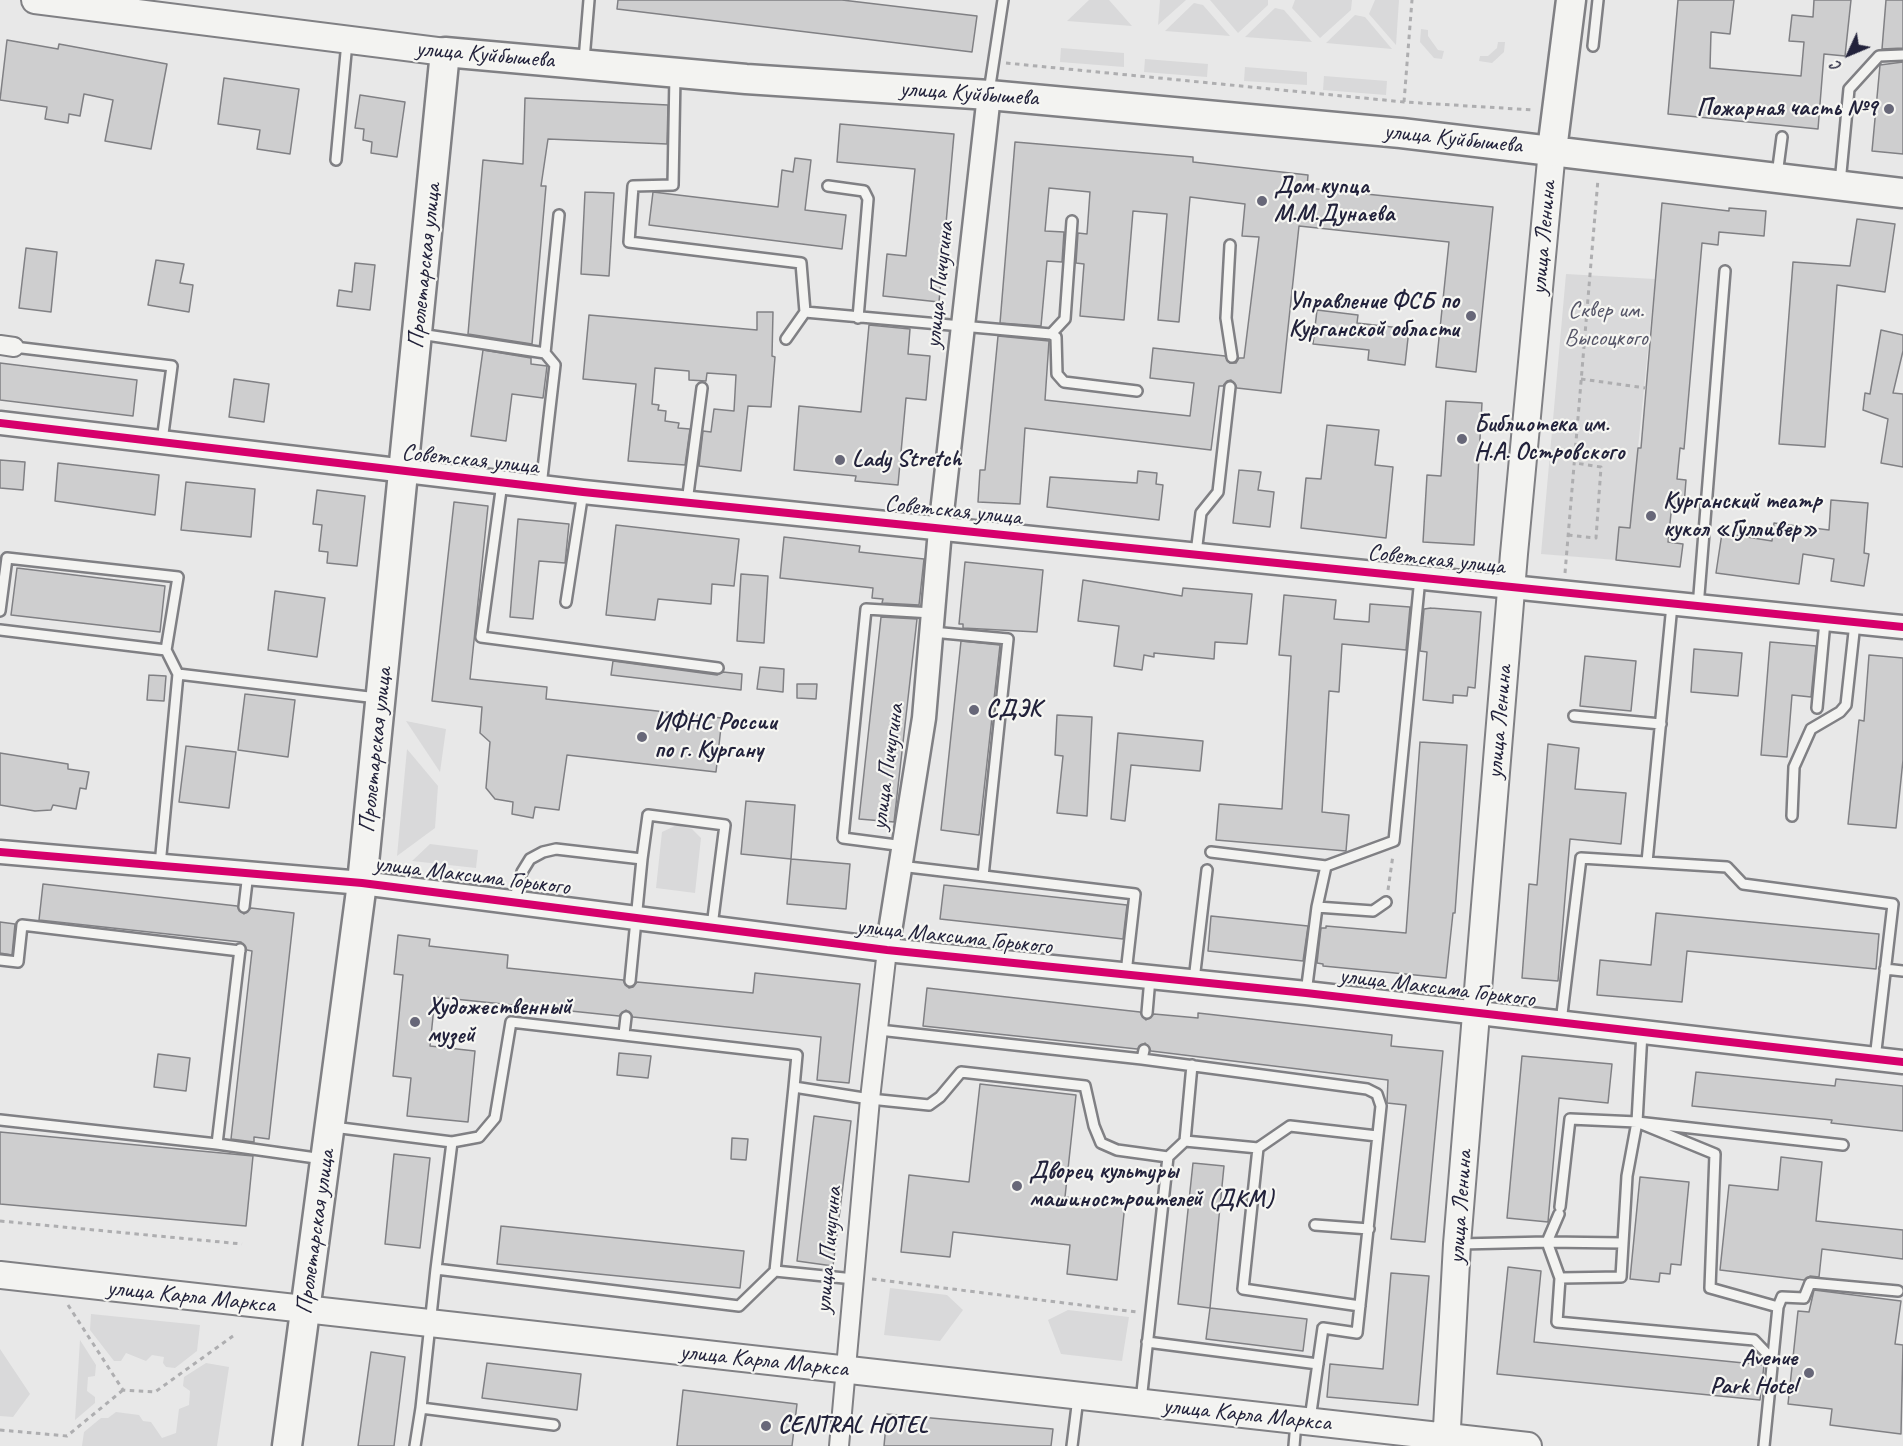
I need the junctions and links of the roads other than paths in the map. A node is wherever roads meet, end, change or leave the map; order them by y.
1 (35, 0) edge
2 (589, 0) edge
3 (1003, 0) edge
4 (1571, 0) edge
5 (1598, 0) edge
6 (347, 40) junction
7 (1593, 46) dead end
8 (445, 52) junction
9 (1903, 55) edge
10 (584, 64) junction
11 (675, 72) junction
12 (989, 95) junction
13 (1782, 137) dead end
14 (1552, 150) junction
15 (336, 160) dead end
16 (1777, 178) junction
17 (828, 186) dead end
18 (1839, 186) junction
19 (1903, 194) edge
20 (559, 215) dead end
21 (1072, 221) dead end
22 (1230, 244) dead end
23 (1725, 272) dead end
24 (805, 312) junction
25 (858, 318) junction
26 (963, 325) junction
27 (418, 334) junction
28 (1051, 334) junction
29 (786, 339) dead end
30 (7, 346) edge
31 (545, 353) junction
32 (1232, 357) dead end
33 (1230, 387) dead end
34 (702, 388) dead end
35 (1137, 391) dead end
36 (0, 423) edge
37 (162, 444) junction
38 (402, 472) junction
39 (502, 483) junction
40 (541, 486) junction
41 (583, 492) junction
42 (687, 502) junction
43 (940, 530) junction
44 (1196, 556) junction
45 (1420, 578) junction
46 (1512, 587) junction
47 (566, 602) dead end
48 (1672, 604) junction
49 (1698, 606) junction
50 (0, 612) edge
51 (1825, 620) junction
52 (932, 623) junction
53 (1856, 623) junction
54 (1903, 627) edge
55 (0, 630) edge
56 (166, 650) junction
57 (718, 668) dead end
58 (178, 674) junction
59 (382, 698) junction
60 (1817, 708) dead end
61 (1574, 716) dead end
62 (1661, 724) junction
63 (1792, 816) dead end
64 (0, 852) edge
65 (1211, 852) dead end
66 (902, 856) junction
67 (642, 859) junction
68 (1647, 862) junction
69 (160, 866) junction
70 (1326, 866) junction
71 (1207, 870) dead end
72 (248, 873) junction
73 (983, 876) junction
74 (362, 883) junction
75 (514, 901) junction
76 (1386, 902) road end
77 (244, 907) dead end
78 (1317, 907) junction
79 (636, 916) junction
80 (712, 926) junction
81 (887, 950) junction
82 (0, 960) edge
83 (1886, 969) junction
84 (1903, 971) edge
85 (1125, 975) junction
86 (1150, 978) junction
87 (630, 981) dead end
88 (1194, 982) junction
89 (1306, 993) junction
90 (1147, 1013) dead end
91 (1476, 1013) junction
92 (626, 1017) dead end
93 (1561, 1022) junction
94 (879, 1030) junction
95 (1642, 1032) junction
96 (624, 1034) junction
97 (1875, 1059) junction
98 (1903, 1062) edge
99 (1192, 1065) junction
100 (794, 1087) junction
101 (870, 1099) junction
102 (0, 1120) edge
103 (1637, 1122) junction
104 (331, 1127) junction
105 (1377, 1136) junction
106 (1185, 1141) junction
107 (452, 1142) junction
108 (217, 1144) junction
109 (1843, 1145) dead end
110 (1258, 1148) junction
111 (1168, 1157) junction
112 (326, 1160) junction
113 (1315, 1225) dead end
114 (1369, 1229) junction
115 (1547, 1242) junction
116 (1623, 1243) junction
117 (1457, 1244) junction
118 (436, 1269) junction
119 (775, 1271) junction
120 (0, 1275) edge
121 (854, 1278) junction
122 (1560, 1278) junction
123 (1898, 1291) dead end
124 (1360, 1305) junction
125 (1778, 1307) junction
126 (306, 1310) junction
127 (430, 1323) junction
128 (1147, 1342) junction
129 (1772, 1359) junction
130 (1318, 1364) junction
131 (845, 1370) junction
132 (1078, 1396) junction
133 (1140, 1403) junction
134 (421, 1408) junction
135 (1303, 1421) junction
136 (554, 1425) dead end
137 (1446, 1442) edge
138 (287, 1446) edge
139 (415, 1446) edge
140 (839, 1446) edge
141 (1072, 1446) edge
142 (1294, 1446) edge
143 (1528, 1446) edge
144 (1764, 1446) edge

1 - 6 main road, улица Куйбышева
2 - 10 lane
3 - 12 lane
4 - 14 main road, улица Ленина
5 - 7 lane
6 - 8 main road, улица Куйбышева
6 - 15 lane
8 - 10 main road, улица Куйбышева
8 - 27 main road, Пролетарская улица
9 - 18 lane
10 - 11 main road, улица Куйбышева
11 - 12 main road, улица Куйбышева
11 - 24 lane
12 - 14 main road, улица Куйбышева
12 - 26 street, улица Пичугина
13 - 16 lane
14 - 16 main road, улица Куйбышева
14 - 46 main road, улица Ленина
16 - 18 main road, улица Куйбышева
17 - 25 lane
18 - 19 main road, улица Куйбышева
20 - 31 lane
21 - 28 lane
22 - 32 lane
23 - 49 lane
24 - 25 lane
24 - 29 lane
25 - 26 lane
26 - 28 lane
26 - 43 street, улица Пичугина
27 - 31 lane
27 - 38 main road, Пролетарская улица
28 - 35 lane
30 - 37 lane
31 - 40 lane
33 - 44 lane
34 - 42 lane
36 - 37 street, Советская улица
37 - 38 street, Советская улица
38 - 39 street, Советская улица
38 - 59 main road, Пролетарская улица
39 - 40 street, Советская улица
39 - 57 lane
40 - 41 street, Советская улица
41 - 42 street, Советская улица
41 - 47 lane
42 - 43 street, Советская улица
43 - 44 street, Советская улица
43 - 52 street, улица Пичугина
44 - 45 street, Советская улица
45 - 46 street, Советская улица
45 - 70 lane
46 - 48 street, Советская улица
46 - 91 main road, улица Ленина
48 - 49 street, Советская улица
48 - 62 lane
49 - 51 street, Советская улица
50 - 56 lane
51 - 53 street, Советская улица
51 - 60 lane
52 - 66 street, улица Пичугина
52 - 66 lane
52 - 73 lane
53 - 54 street, Советская улица
53 - 63 lane
55 - 56 lane
56 - 58 lane
58 - 59 lane
58 - 69 lane
59 - 74 main road, Пролетарская улица
61 - 62 lane
62 - 68 lane
64 - 69 street, улица Максима Горького
65 - 70 lane
66 - 73 lane
66 - 81 street, улица Пичугина
67 - 75 lane
67 - 79 lane
67 - 80 lane
68 - 83 lane
68 - 93 lane
69 - 72 street, улица Максима Горького
70 - 78 lane
71 - 88 lane
72 - 74 street, улица Максима Горького
72 - 77 lane
73 - 85 lane
74 - 75 street, улица Максима Горького
74 - 104 main road, Пролетарская улица
75 - 79 street, улица Максима Горького
76 - 78 lane
78 - 89 lane
79 - 80 street, улица Максима Горького
79 - 87 lane
80 - 81 street, улица Максима Горького
81 - 85 street, улица Максима Горького
81 - 94 street, улица Пичугина
82 - 108 lane
83 - 84 lane
83 - 97 lane
85 - 86 street, улица Максима Горького
86 - 88 street, улица Максима Горького
86 - 90 lane
88 - 89 street, улица Максима Горького
89 - 91 street, улица Максима Горького
91 - 93 street, улица Максима Горького
91 - 117 main road, улица Ленина
92 - 96 lane
93 - 95 street, улица Максима Горького
94 - 99 lane
94 - 101 street, улица Пичугина
95 - 97 street, улица Максима Горького
95 - 103 lane
96 - 100 lane
96 - 107 lane
97 - 98 street, улица Максима Горького
99 - 105 lane
99 - 106 lane
100 - 101 lane
100 - 119 lane
101 - 111 lane
101 - 121 street, улица Пичугина
102 - 108 lane
103 - 109 lane
103 - 115 lane
103 - 116 lane
103 - 125 lane
104 - 107 lane
104 - 112 main road, Пролетарская улица
105 - 110 lane
105 - 114 lane
106 - 110 lane
106 - 111 lane
107 - 118 lane
108 - 112 lane
110 - 124 lane
111 - 128 lane
112 - 126 main road, Пролетарская улица
113 - 114 lane
114 - 124 lane
115 - 116 lane
115 - 117 lane
115 - 122 lane
116 - 122 lane
117 - 137 main road, улица Ленина
118 - 119 lane
118 - 127 lane
119 - 121 lane
120 - 126 main road, улица Карла Маркса
121 - 131 street, улица Пичугина
122 - 129 lane
123 - 125 lane
124 - 130 lane
125 - 129 lane
126 - 127 main road, улица Карла Маркса
126 - 138 main road, Пролетарская улица
127 - 131 main road, улица Карла Маркса
127 - 134 lane
128 - 130 lane
128 - 133 lane
129 - 144 lane
130 - 135 lane
131 - 132 main road, улица Карла Маркса
131 - 140 street, улица Пичугина
132 - 133 main road, улица Карла Маркса
132 - 141 lane
133 - 135 main road, улица Карла Маркса
134 - 136 lane
134 - 139 lane
135 - 137 main road, улица Карла Маркса
135 - 142 lane
137 - 143 main road, улица Карла Маркса

